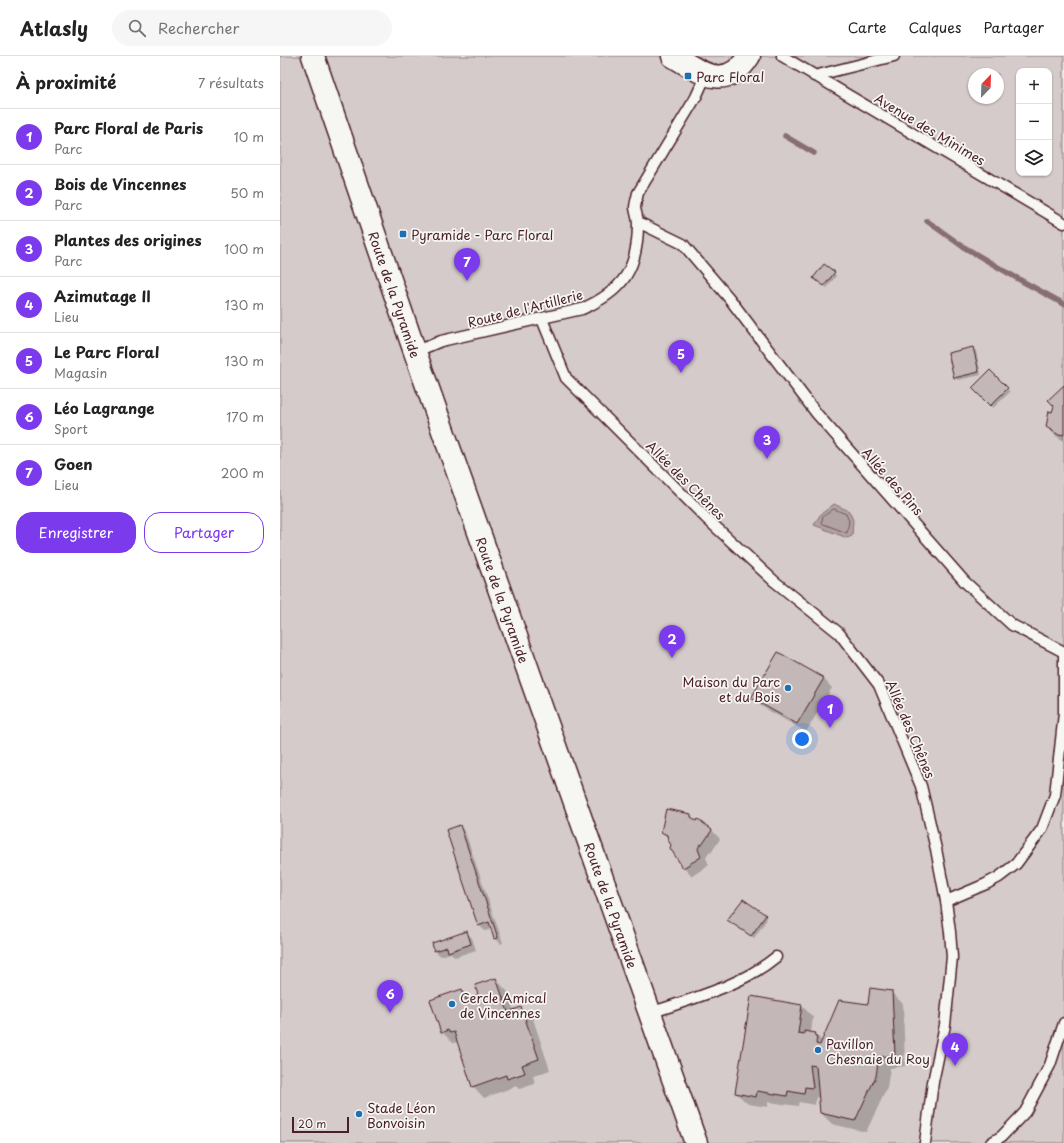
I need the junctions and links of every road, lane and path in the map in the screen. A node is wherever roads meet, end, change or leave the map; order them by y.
1 (313, 56) edge
2 (673, 56) edge
3 (748, 56) edge
4 (782, 56) edge
5 (894, 56) edge
6 (715, 76) junction
7 (814, 76) junction
8 (638, 222) junction
9 (1064, 223) edge
10 (542, 319) junction
11 (415, 352) junction
12 (1064, 654) edge
13 (946, 901) junction
14 (776, 956) dead end
15 (650, 1014) junction
16 (1064, 1023) edge
17 (696, 1143) edge
18 (925, 1143) edge
19 (991, 1143) edge

1 - 11 street, Route de la Pyramide
2 - 6 street
3 - 6 street
4 - 7 lane, Avenue des Minimes
5 - 7 lane
6 - 8 lane, Route de l'Artillerie
7 - 9 lane, Avenue des Minimes
8 - 10 lane, Route de l'Artillerie
8 - 12 lane, Allée des Pins
10 - 11 lane, Route de l'Artillerie
10 - 13 lane, Allée des Chênes
11 - 15 street, Route de la Pyramide
12 - 13 lane
13 - 18 lane, Allée des Chênes
14 - 15 lane
15 - 17 street, Route de la Pyramide
16 - 19 lane

